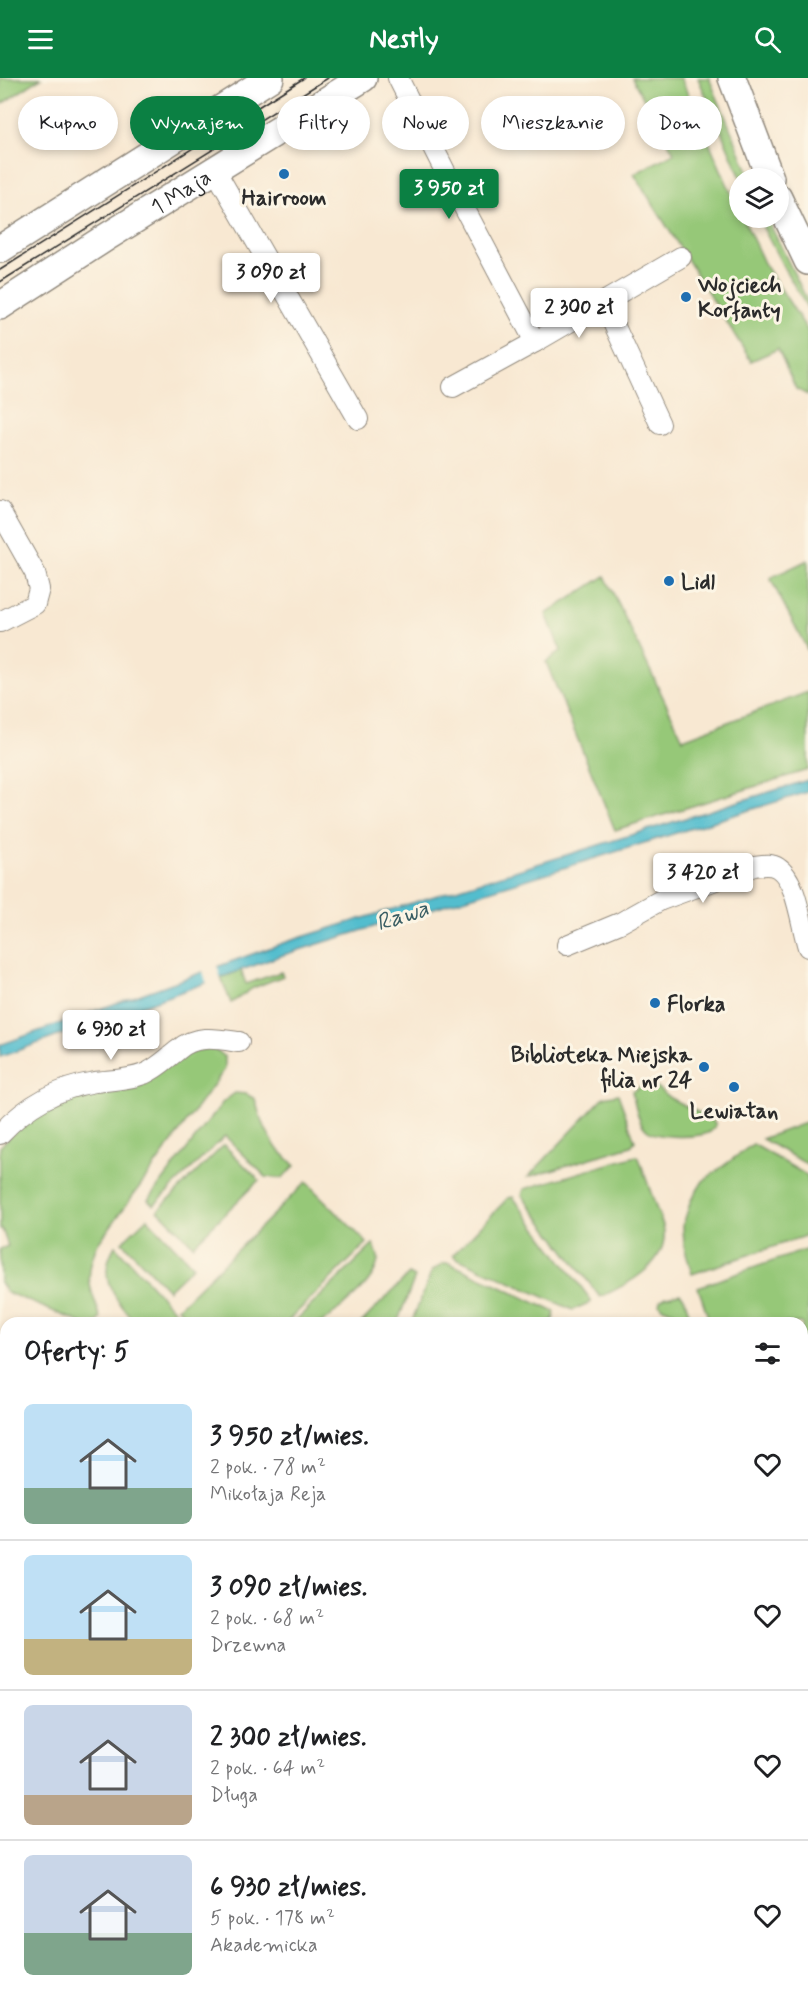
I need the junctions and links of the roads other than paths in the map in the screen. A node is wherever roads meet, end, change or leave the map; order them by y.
1 (270, 78) edge
2 (363, 78) edge
3 (398, 78) edge
4 (732, 78) edge
5 (766, 168) edge
6 (215, 170) junction
7 (789, 221) edge
8 (0, 249) edge
9 (681, 257) dead end
10 (808, 261) edge
11 (604, 303) junction
12 (0, 306) edge
13 (535, 342) junction
14 (453, 387) dead end
15 (358, 419) dead end
16 (660, 424) dead end
17 (0, 511) edge
18 (0, 622) edge
19 (567, 945) dead end
20 (808, 947) edge
21 (239, 1042) dead end
22 (0, 1134) edge

1 - 8 street
2 - 6 street, 1 Maja
3 - 13 street
4 - 5 street
6 - 12 street, 1 Maja
6 - 15 street
7 - 10 street
9 - 11 street
11 - 13 street
11 - 16 street
13 - 14 street
17 - 18 street
19 - 20 street
21 - 22 street

